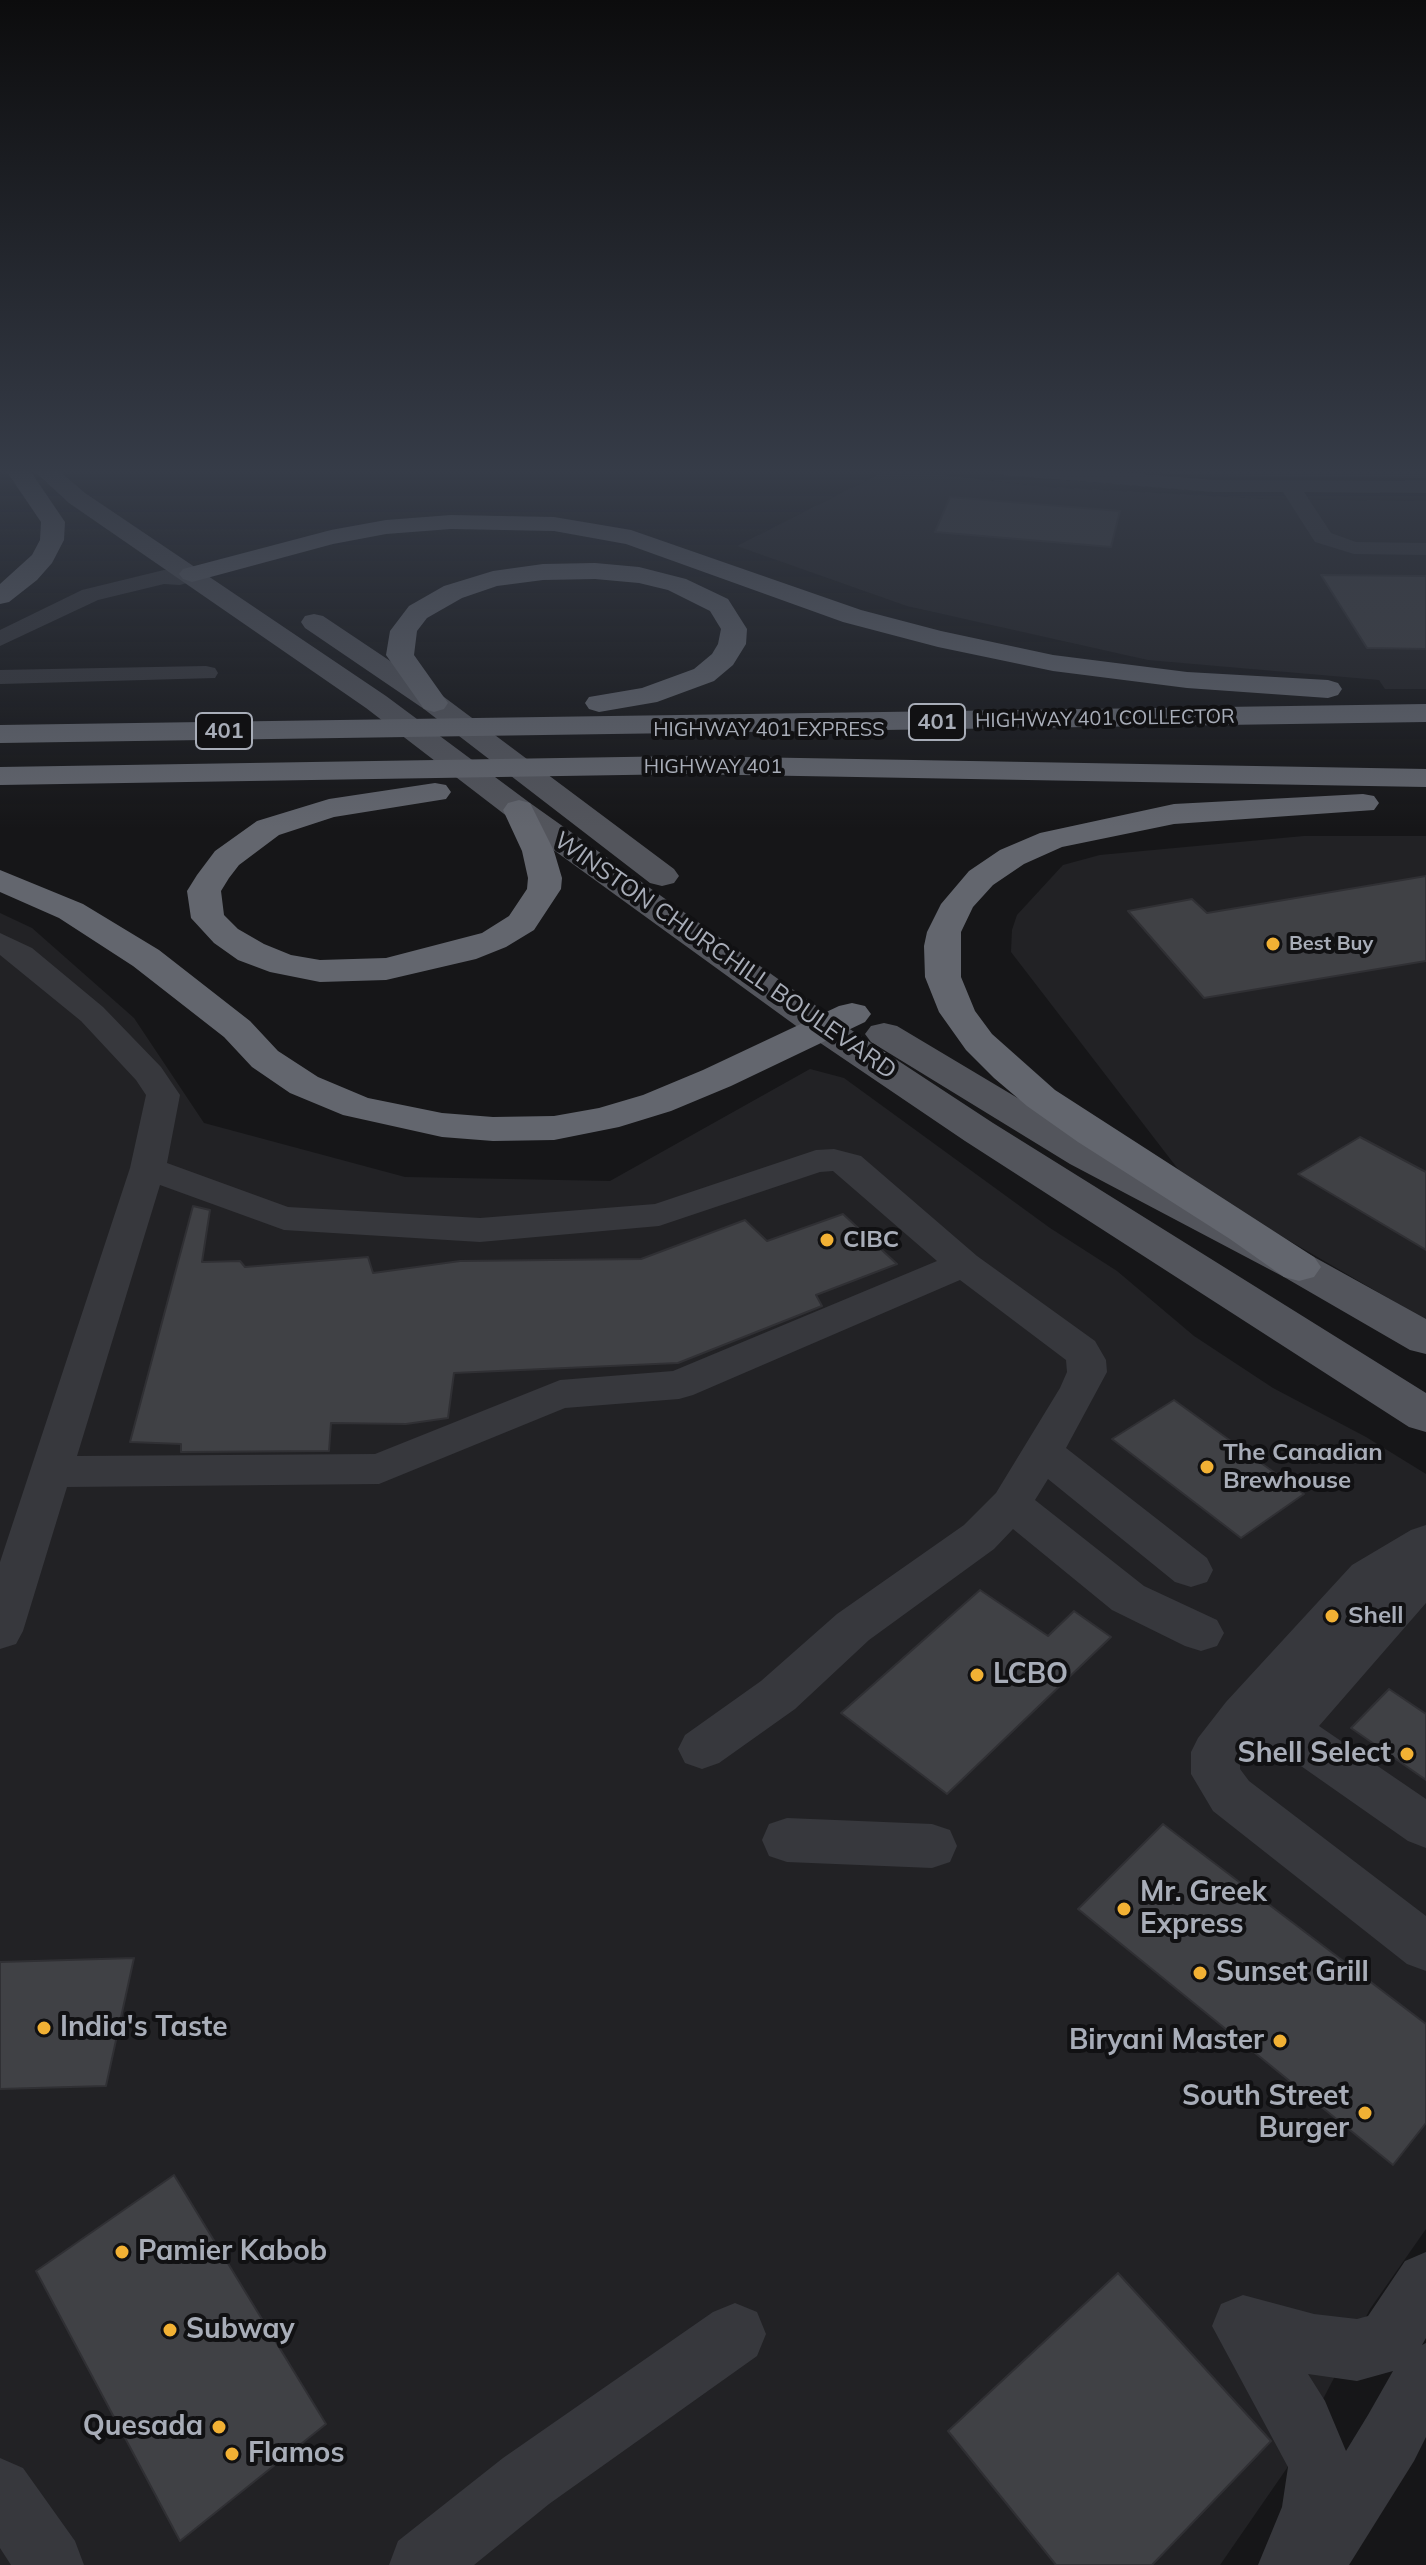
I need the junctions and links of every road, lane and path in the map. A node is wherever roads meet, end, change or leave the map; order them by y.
1 (157, 589) edge
2 (205, 589) edge
3 (463, 589) edge
4 (688, 589) edge
5 (776, 589) edge
6 (295, 610) dead end
7 (0, 639) edge
8 (206, 673) dead end
9 (0, 677) edge
10 (1426, 693) edge
11 (436, 708) edge
12 (436, 708) edge
13 (436, 708) edge
14 (436, 708) edge
15 (1426, 713) edge
16 (441, 716) junction
17 (0, 732) edge
18 (1426, 733) edge
19 (686, 765) junction
20 (0, 776) edge
21 (1426, 778) edge
22 (1426, 800) edge
23 (519, 810) junction
24 (0, 880) edge
25 (0, 942) edge
26 (837, 1021) junction
27 (148, 1168) junction
28 (964, 1265) junction
29 (1299, 1267) junction
30 (1426, 1339) edge
31 (1426, 1415) edge
32 (1041, 1451) junction
33 (49, 1472) junction
34 (1011, 1504) junction
35 (1426, 1542) edge
36 (1191, 1570) dead end
37 (1426, 1573) edge
38 (0, 1631) edge
39 (1201, 1633) dead end
40 (1265, 1723) junction
41 (702, 1749) dead end
42 (1426, 1826) edge
43 (787, 1840) dead end
44 (932, 1846) dead end
45 (1426, 1947) edge
46 (1426, 2282) edge
47 (735, 2334) dead end
48 (1426, 2374) edge
49 (0, 2491) edge
50 (51, 2565) edge
51 (422, 2565) edge
52 (1291, 2565) edge
53 (1311, 2565) edge

1 - 7 street
2 - 23 main road, WINSTON CHURCHILL BOULEVARD
3 - 12 highway
4 - 13 highway
5 - 10 highway
6 - 16 main road, WINSTON CHURCHILL BOULEVARD
8 - 9 street
11 - 16 highway
14 - 17 highway
15 - 16 highway, HIGHWAY 401 COLLECTOR / 401
16 - 17 highway, 401
16 - 18 highway, HIGHWAY 401 EXPRESS / 401
16 - 26 main road, WINSTON CHURCHILL BOULEVARD
19 - 20 highway, HIGHWAY 401 / 401
19 - 21 highway, HIGHWAY 401 / 401
19 - 23 highway
22 - 29 highway
23 - 26 main road, WINSTON CHURCHILL BOULEVARD
24 - 26 highway
25 - 27 street
26 - 29 main road, WINSTON CHURCHILL BOULEVARD
26 - 31 main road, WINSTON CHURCHILL BOULEVARD
27 - 28 street
27 - 33 street
28 - 32 street
28 - 33 street
29 - 30 main road, WINSTON CHURCHILL BOULEVARD
32 - 34 street
32 - 36 street
33 - 38 street
34 - 39 street
34 - 41 street
35 - 40 street
37 - 40 street
40 - 42 street
40 - 45 street
43 - 44 street
46 - 52 street
47 - 51 street
48 - 53 street
49 - 50 street

